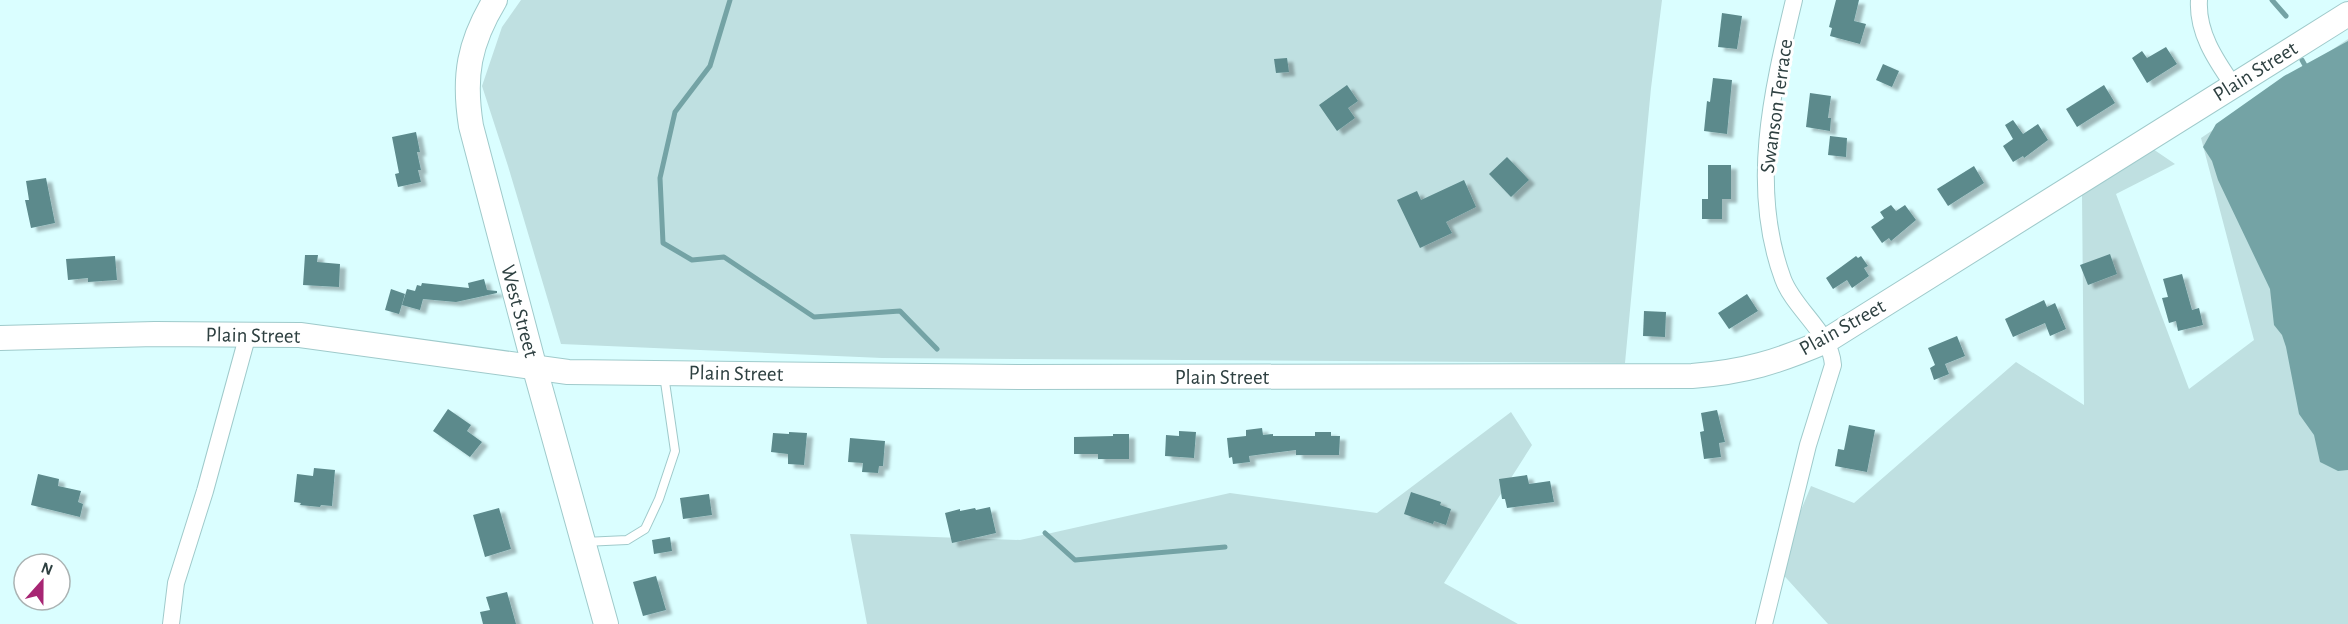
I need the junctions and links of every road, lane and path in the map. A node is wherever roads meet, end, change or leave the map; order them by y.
1 (495, 0) edge
2 (1794, 0) edge
3 (2199, 0) edge
4 (2348, 14) edge
5 (2233, 85) junction
6 (248, 334) junction
7 (0, 338) edge
8 (1826, 341) junction
9 (535, 369) junction
10 (663, 371) junction
11 (584, 542) junction
12 (171, 624) edge
13 (606, 624) edge
14 (1764, 624) edge

1 - 9 street, West Street
2 - 8 street, Swanson Terrace
3 - 5 street
4 - 5 street, Plain Street
5 - 8 street, Plain Street
6 - 7 street, Plain Street
6 - 9 street, Plain Street
6 - 12 street
8 - 10 street, Plain Street
8 - 14 street
9 - 10 street, Plain Street
9 - 11 street, West Street
10 - 11 lane
11 - 13 street, West Street

